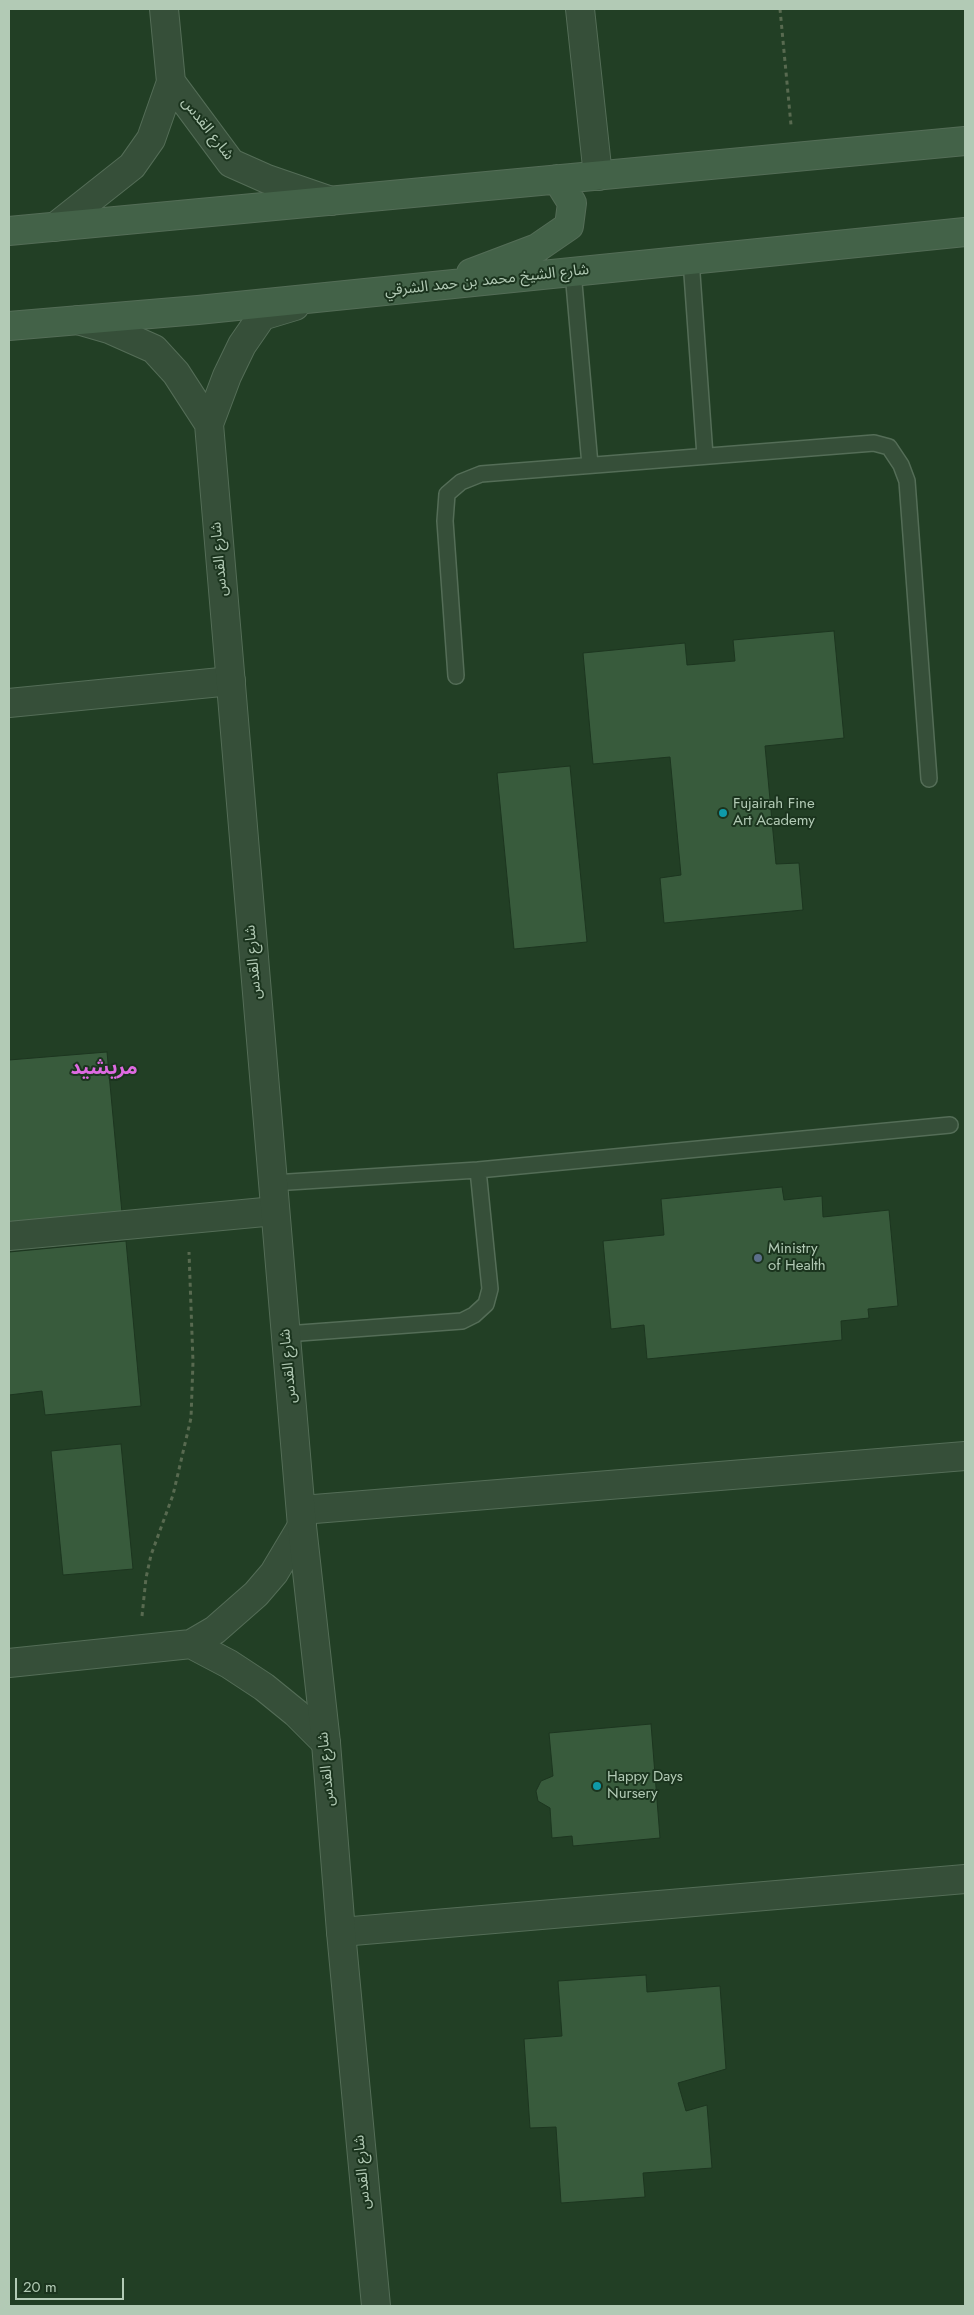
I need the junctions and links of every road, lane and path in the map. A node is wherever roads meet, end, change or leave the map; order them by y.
1 (164, 9) edge
2 (580, 9) edge
3 (780, 9) edge
4 (171, 82) junction
5 (965, 141) edge
6 (794, 157) junction
7 (598, 176) junction
8 (557, 179) junction
9 (331, 201) junction
10 (56, 227) junction
11 (9, 231) edge
12 (965, 232) edge
13 (691, 260) junction
14 (572, 272) junction
15 (437, 286) junction
16 (326, 297) junction
17 (78, 320) junction
18 (9, 326) edge
19 (208, 424) junction
20 (706, 456) junction
21 (590, 465) junction
22 (456, 676) dead end
23 (230, 681) junction
24 (9, 702) edge
25 (929, 779) dead end
26 (950, 1125) dead end
27 (478, 1170) junction
28 (273, 1183) junction
29 (275, 1211) junction
30 (188, 1219) junction
31 (9, 1236) edge
32 (286, 1334) junction
33 (965, 1456) edge
34 (302, 1518) junction
35 (191, 1644) junction
36 (143, 1650) junction
37 (9, 1663) edge
38 (326, 1743) junction
39 (965, 1879) edge
40 (340, 1932) junction
41 (376, 2306) edge

1 - 4 street, شارع القدس
2 - 7 street
3 - 6 path
4 - 9 street, شارع القدس
4 - 10 street, شارع القدس
5 - 6 main road
6 - 7 main road
7 - 8 main road
8 - 9 main road
8 - 15 main road
9 - 10 main road
10 - 11 main road
12 - 13 main road, شارع الشيخ محمد بن حمد الشرقي
13 - 14 main road, شارع الشيخ محمد بن حمد الشرقي
13 - 20 lane
14 - 15 main road, شارع الشيخ محمد بن حمد الشرقي
14 - 21 lane
15 - 16 main road, شارع الشيخ محمد بن حمد الشرقي
16 - 17 main road, شارع الشيخ محمد بن حمد الشرقي
16 - 19 street, شارع القدس
17 - 18 main road, شارع الشيخ محمد بن حمد الشرقي
17 - 19 street, شارع القدس
19 - 23 street, شارع القدس
20 - 21 lane
20 - 25 lane
21 - 22 lane
23 - 24 street
23 - 28 street, شارع القدس
26 - 27 lane
27 - 28 lane
27 - 32 lane
28 - 29 street, شارع القدس
29 - 30 street
29 - 32 street, شارع القدس
30 - 31 street
30 - 36 path
32 - 34 street, شارع القدس
33 - 34 street
34 - 35 street
34 - 38 street, شارع القدس
35 - 36 street
35 - 38 street
36 - 37 street
38 - 40 street, شارع القدس
39 - 40 street
40 - 41 street, شارع القدس

